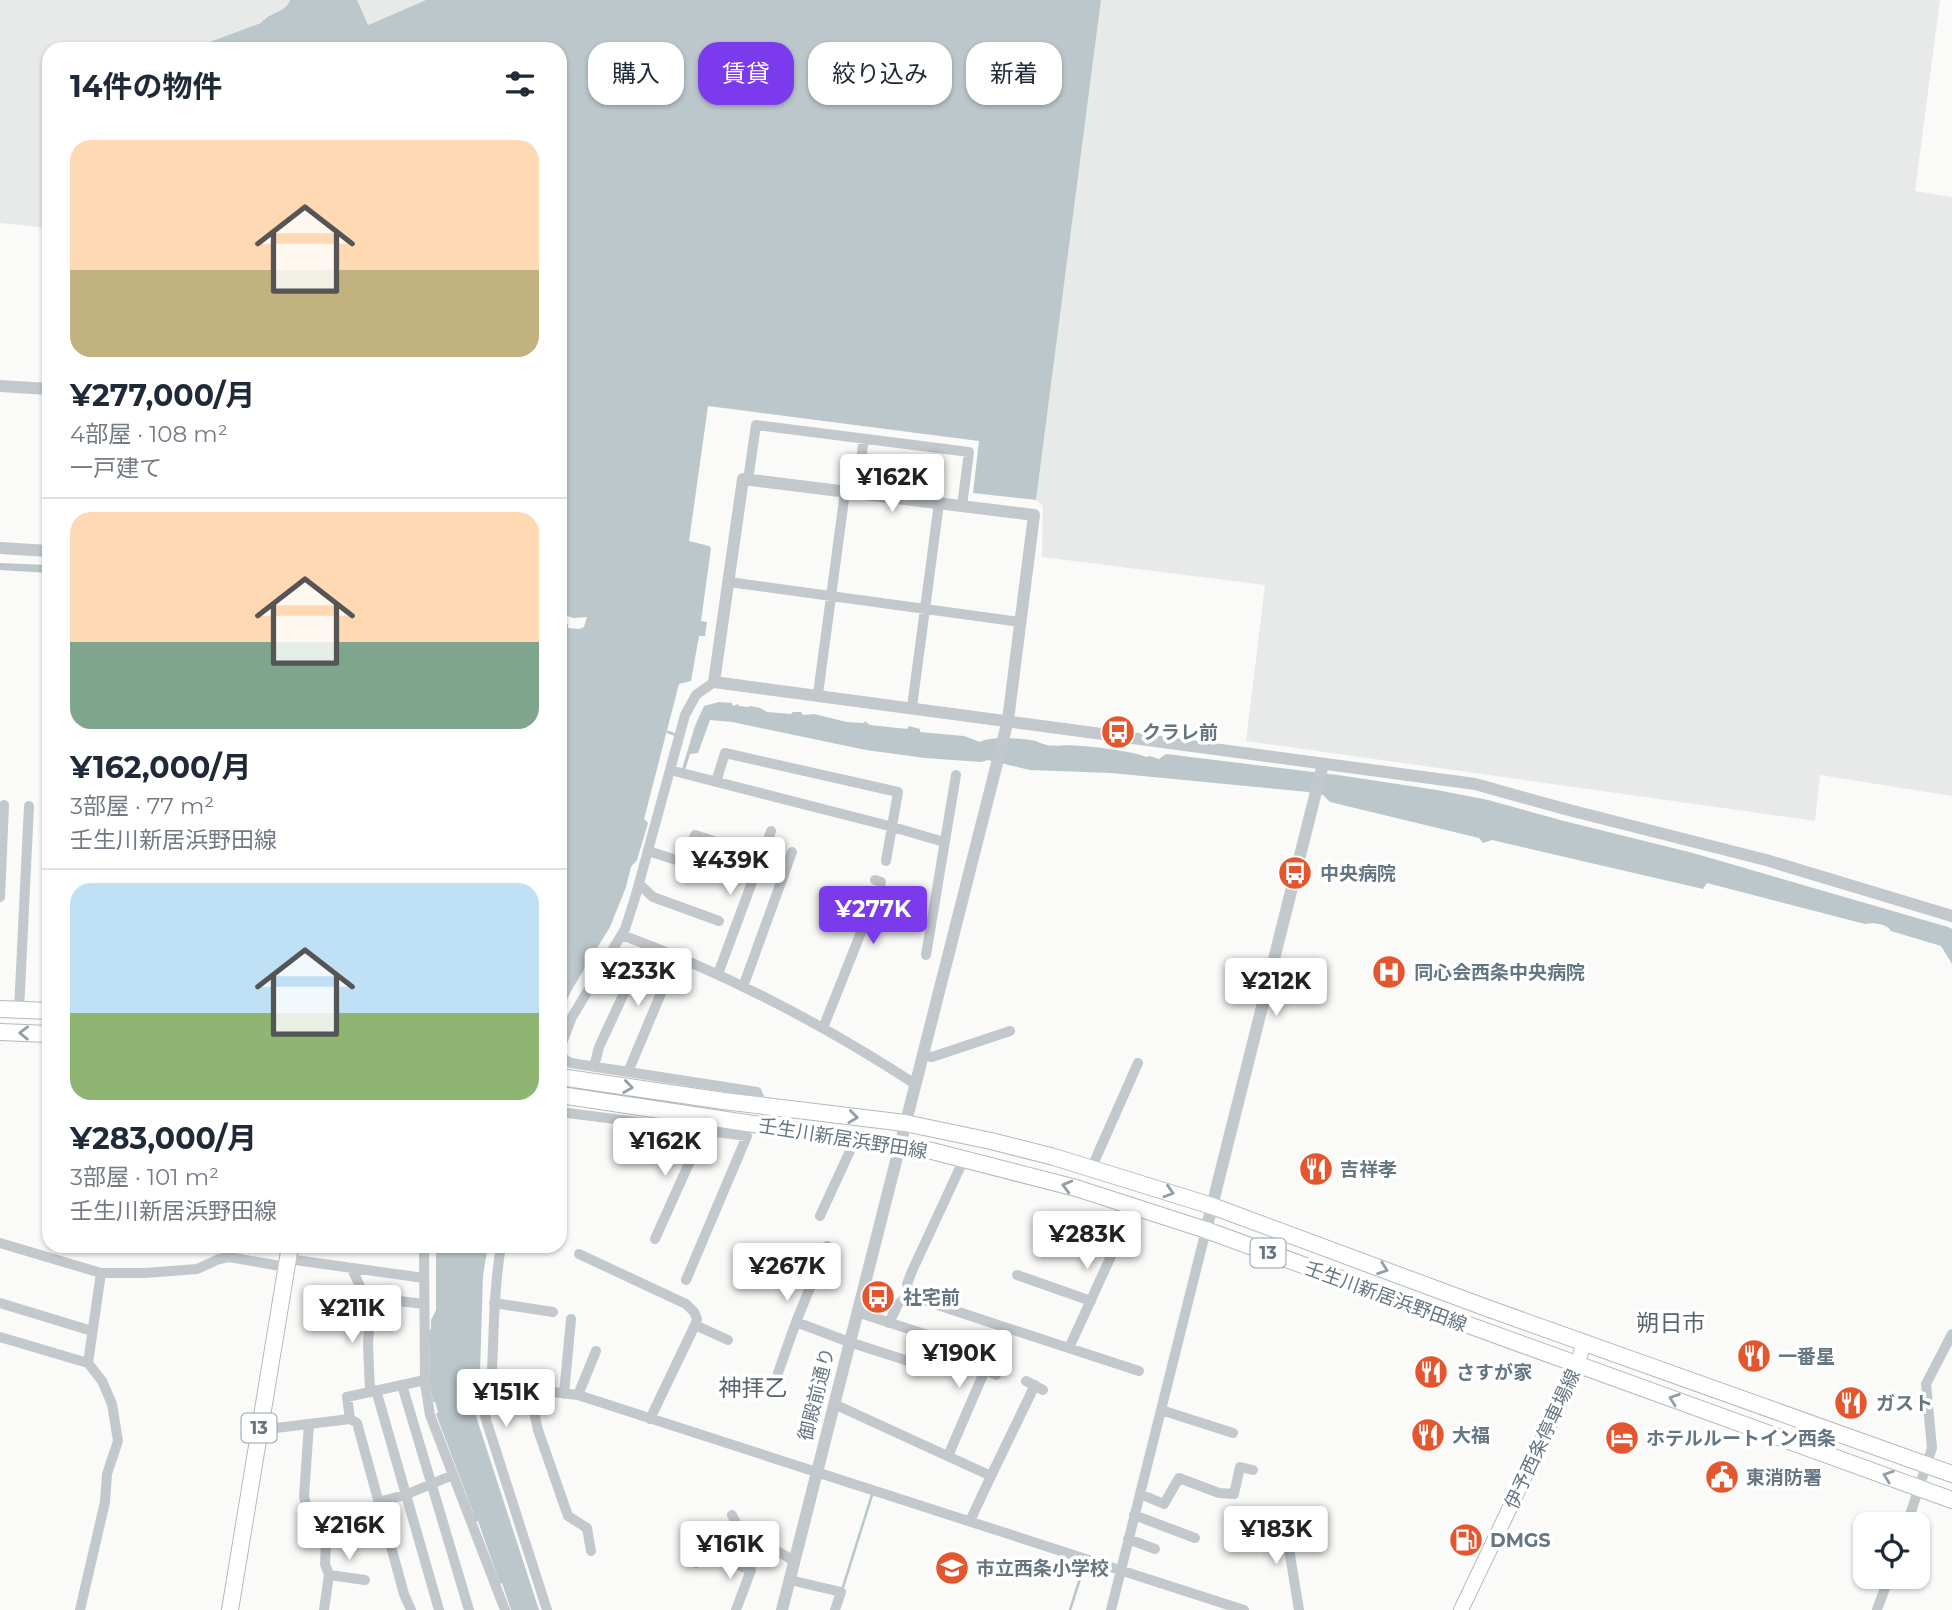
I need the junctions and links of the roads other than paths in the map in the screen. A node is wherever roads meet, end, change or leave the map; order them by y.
1 (0, 386) edge
2 (42, 389) edge
3 (864, 439) junction
4 (748, 480) junction
5 (850, 493) junction
6 (939, 503) junction
7 (962, 506) junction
8 (0, 548) edge
9 (42, 551) edge
10 (729, 582) junction
11 (831, 596) junction
12 (925, 608) junction
13 (1020, 621) junction
14 (714, 682) junction
15 (818, 694) junction
16 (912, 707) junction
17 (1006, 725) junction
18 (1322, 767) junction
19 (670, 770) junction
20 (956, 775) dead end
21 (716, 782) junction
22 (5, 805) dead end
23 (29, 806) dead end
24 (893, 827) junction
25 (771, 831) dead end
26 (944, 842) junction
27 (737, 849) junction
28 (648, 851) junction
29 (792, 852) dead end
30 (753, 854) dead end
31 (886, 861) dead end
32 (686, 863) junction
33 (875, 880) dead end
34 (639, 884) junction
35 (0, 897) edge
36 (1952, 916) edge
37 (719, 921) dead end
38 (622, 935) junction
39 (928, 940) junction
40 (950, 946) junction
41 (677, 955) junction
42 (926, 955) dead end
43 (718, 974) junction
44 (664, 985) junction
45 (743, 987) junction
46 (0, 1009) edge
47 (19, 1010) junction
48 (42, 1011) edge
49 (823, 1028) junction
50 (567, 1031) edge
51 (1010, 1031) dead end
52 (0, 1032) edge
53 (42, 1034) edge
54 (922, 1055) junction
55 (567, 1061) edge
56 (1138, 1063) dead end
57 (594, 1067) junction
58 (628, 1072) junction
59 (567, 1078) edge
60 (915, 1084) junction
61 (567, 1097) edge
62 (724, 1101) junction
63 (762, 1106) junction
64 (567, 1113) edge
65 (905, 1123) junction
66 (722, 1126) junction
67 (771, 1127) junction
68 (704, 1130) junction
69 (855, 1140) junction
70 (900, 1147) junction
71 (964, 1159) junction
72 (1091, 1169) junction
73 (1134, 1206) junction
74 (1212, 1206) junction
75 (820, 1216) dead end
76 (1206, 1230) junction
77 (655, 1239) dead end
78 (0, 1243) edge
79 (827, 1246) dead end
80 (424, 1253) edge
81 (500, 1253) edge
82 (579, 1254) dead end
83 (288, 1257) edge
84 (352, 1269) junction
85 (101, 1273) junction
86 (1017, 1275) dead end
87 (424, 1278) junction
88 (686, 1280) dead end
89 (912, 1293) junction
90 (371, 1298) junction
91 (1091, 1301) junction
92 (0, 1303) edge
93 (494, 1303) junction
94 (424, 1304) junction
95 (553, 1311) dead end
96 (857, 1312) junction
97 (571, 1319) dead end
98 (796, 1322) junction
99 (890, 1323) junction
100 (695, 1325) junction
101 (92, 1331) junction
102 (1952, 1335) edge
103 (0, 1337) edge
104 (728, 1340) dead end
105 (849, 1342) junction
106 (1584, 1342) junction
107 (958, 1345) dead end
108 (1069, 1348) junction
109 (596, 1351) dead end
110 (88, 1363) junction
111 (1577, 1366) junction
112 (924, 1367) dead end
113 (1139, 1371) dead end
114 (778, 1373) dead end
115 (996, 1375) dead end
116 (425, 1380) junction
117 (485, 1384) junction
118 (402, 1385) junction
119 (1035, 1385) dead end
120 (535, 1390) junction
121 (373, 1391) junction
122 (564, 1394) junction
123 (578, 1395) junction
124 (834, 1404) junction
125 (1161, 1410) junction
126 (351, 1419) junction
127 (650, 1419) junction
128 (309, 1423) junction
129 (259, 1430) junction
130 (1233, 1433) dead end
131 (948, 1456) junction
132 (1927, 1465) junction
133 (1253, 1470) dead end
134 (816, 1472) junction
135 (1952, 1474) edge
136 (453, 1475) junction
137 (991, 1476) junction
138 (432, 1484) junction
139 (1920, 1488) junction
140 (1140, 1494) junction
141 (405, 1495) junction
142 (1952, 1500) edge
143 (378, 1502) junction
144 (1912, 1512) edge
145 (732, 1515) dead end
146 (1134, 1515) junction
147 (970, 1521) junction
148 (1250, 1525) dead end
149 (1195, 1538) dead end
150 (1128, 1539) junction
151 (1155, 1549) dead end
152 (591, 1551) dead end
153 (794, 1561) junction
154 (696, 1563) dead end
155 (1120, 1570) junction
156 (329, 1575) junction
157 (365, 1580) dead end
158 (790, 1580) junction
159 (1885, 1589) edge
160 (1468, 1606) edge
161 (80, 1610) edge
162 (230, 1610) edge
163 (324, 1610) edge
164 (411, 1610) edge
165 (439, 1610) edge
166 (470, 1610) edge
167 (505, 1610) edge
168 (547, 1610) edge
169 (736, 1610) edge
170 (782, 1610) edge
171 (835, 1610) edge
172 (1111, 1610) edge
173 (1244, 1610) edge
174 (1299, 1610) edge
175 (1877, 1610) edge

1 - 2 street
3 - 4 street
3 - 5 street
3 - 7 street
4 - 5 street
4 - 10 street
5 - 6 street
5 - 11 street
6 - 7 street
6 - 12 street
7 - 13 street, 御殿前通り
8 - 9 street
10 - 11 street
10 - 14 street
11 - 12 street
11 - 15 street
12 - 13 street
12 - 16 street
13 - 17 street, 御殿前通り
14 - 15 street
14 - 19 street
15 - 16 street
16 - 17 street
17 - 18 street
17 - 40 street, 御殿前通り
18 - 36 street
18 - 74 street
19 - 21 street
19 - 28 street
20 - 26 street
21 - 24 street
21 - 24 street
22 - 35 street
23 - 47 street
24 - 26 street
24 - 31 street
25 - 43 street
26 - 39 street
27 - 30 street
27 - 32 street
27 - 32 street
28 - 32 street
28 - 34 street
29 - 45 street
33 - 49 street
34 - 37 street
34 - 38 street
38 - 41 street
38 - 50 street
39 - 40 street
39 - 42 street
40 - 54 street, 御殿前通り
41 - 43 street
41 - 44 street
43 - 45 street
44 - 57 street
44 - 58 street
45 - 49 street
46 - 47 main road
47 - 48 main road
49 - 60 street
51 - 54 street
53 -> 52 main road
54 - 60 street, 御殿前通り
55 - 57 street
56 - 72 street
57 - 58 street
58 - 63 street
59 -> 62 main road, 壬生川新居浜野田線 / 13
60 - 65 street, 御殿前通り
61 - 66 main road, 壬生川新居浜野田線 / 13
62 - 63 main road, 壬生川新居浜野田線 / 13
62 - 66 street
63 -> 65 main road, 壬生川新居浜野田線 / 13
63 - 67 street
64 - 68 street
65 - 70 street, 御殿前通り
65 - 72 main road, 壬生川新居浜野田線 / 13
66 - 67 main road, 壬生川新居浜野田線 / 13
66 - 68 street
66 - 88 street
67 - 69 main road, 壬生川新居浜野田線 / 13
68 - 77 street
69 - 70 main road, 壬生川新居浜野田線 / 13
69 - 75 street
70 - 71 main road, 壬生川新居浜野田線 / 13
70 - 96 street, 御殿前通り
73 -> 71 main road, 壬生川新居浜野田線 / 13
71 - 89 street
72 -> 74 main road, 壬生川新居浜野田線 / 13
73 - 76 main road, 壬生川新居浜野田線 / 13
73 - 91 street
74 - 76 street
74 -> 106 main road, 壬生川新居浜野田線 / 13
76 - 111 main road, 壬生川新居浜野田線 / 13
76 - 125 street
78 - 85 street
79 - 98 street
80 - 87 street
81 - 93 street
82 - 100 street
83 - 84 street
83 - 85 street
83 - 129 main road, 13
84 - 87 street
84 - 90 street
85 - 101 street
86 - 91 street
87 - 94 street
89 - 99 street
89 - 108 street
90 - 94 street
90 - 121 street
91 - 108 street
92 - 101 street
93 - 95 street
93 - 117 street
94 - 116 street
96 - 99 street
96 - 105 street, 御殿前通り
97 - 122 street
98 - 105 street
98 - 114 street
99 - 107 street
100 - 104 street
100 - 127 street
101 - 110 street
102 - 132 street
103 - 110 street
105 - 112 street
105 - 124 street, 御殿前通り
106 - 111 main road, 伊予西条停車場線
106 - 132 main road, 壬生川新居浜野田線 / 13
108 - 113 street
109 - 123 street
110 - 161 street
139 -> 111 main road, 壬生川新居浜野田線 / 13
111 - 160 main road, 伊予西条停車場線
115 - 131 street
116 - 118 street
116 - 136 street
117 - 120 street
117 - 168 street
118 - 121 street
118 - 138 street
119 - 137 street
120 - 122 street
120 - 152 street
121 - 126 street
121 - 141 street
122 - 123 street
123 - 127 street
124 - 131 street
124 - 134 street, 御殿前通り
125 - 130 street
125 - 140 street
126 - 128 street
126 - 143 street
127 - 134 street
128 - 129 street
128 - 156 street
129 - 162 main road, 13
131 - 137 street
132 - 135 main road, 壬生川新居浜野田線 / 13
132 - 139 street
133 - 140 street
134 - 147 street
134 - 153 street, 御殿前通り
136 - 138 street
136 - 167 street
137 - 147 street
138 - 141 street
138 - 166 street
139 - 142 main road, 壬生川新居浜野田線 / 13
139 - 144 street
140 - 146 street
141 - 143 street
141 - 165 street
143 - 164 street
145 - 153 street
146 - 149 street
146 - 150 street
147 - 155 street
148 - 174 street
150 - 151 street
150 - 155 street
153 - 158 street, 御殿前通り
154 - 169 street
155 - 172 street
155 - 173 street
156 - 157 street
156 - 163 street
158 - 170 street, 御殿前通り
158 - 171 street
159 - 175 street

